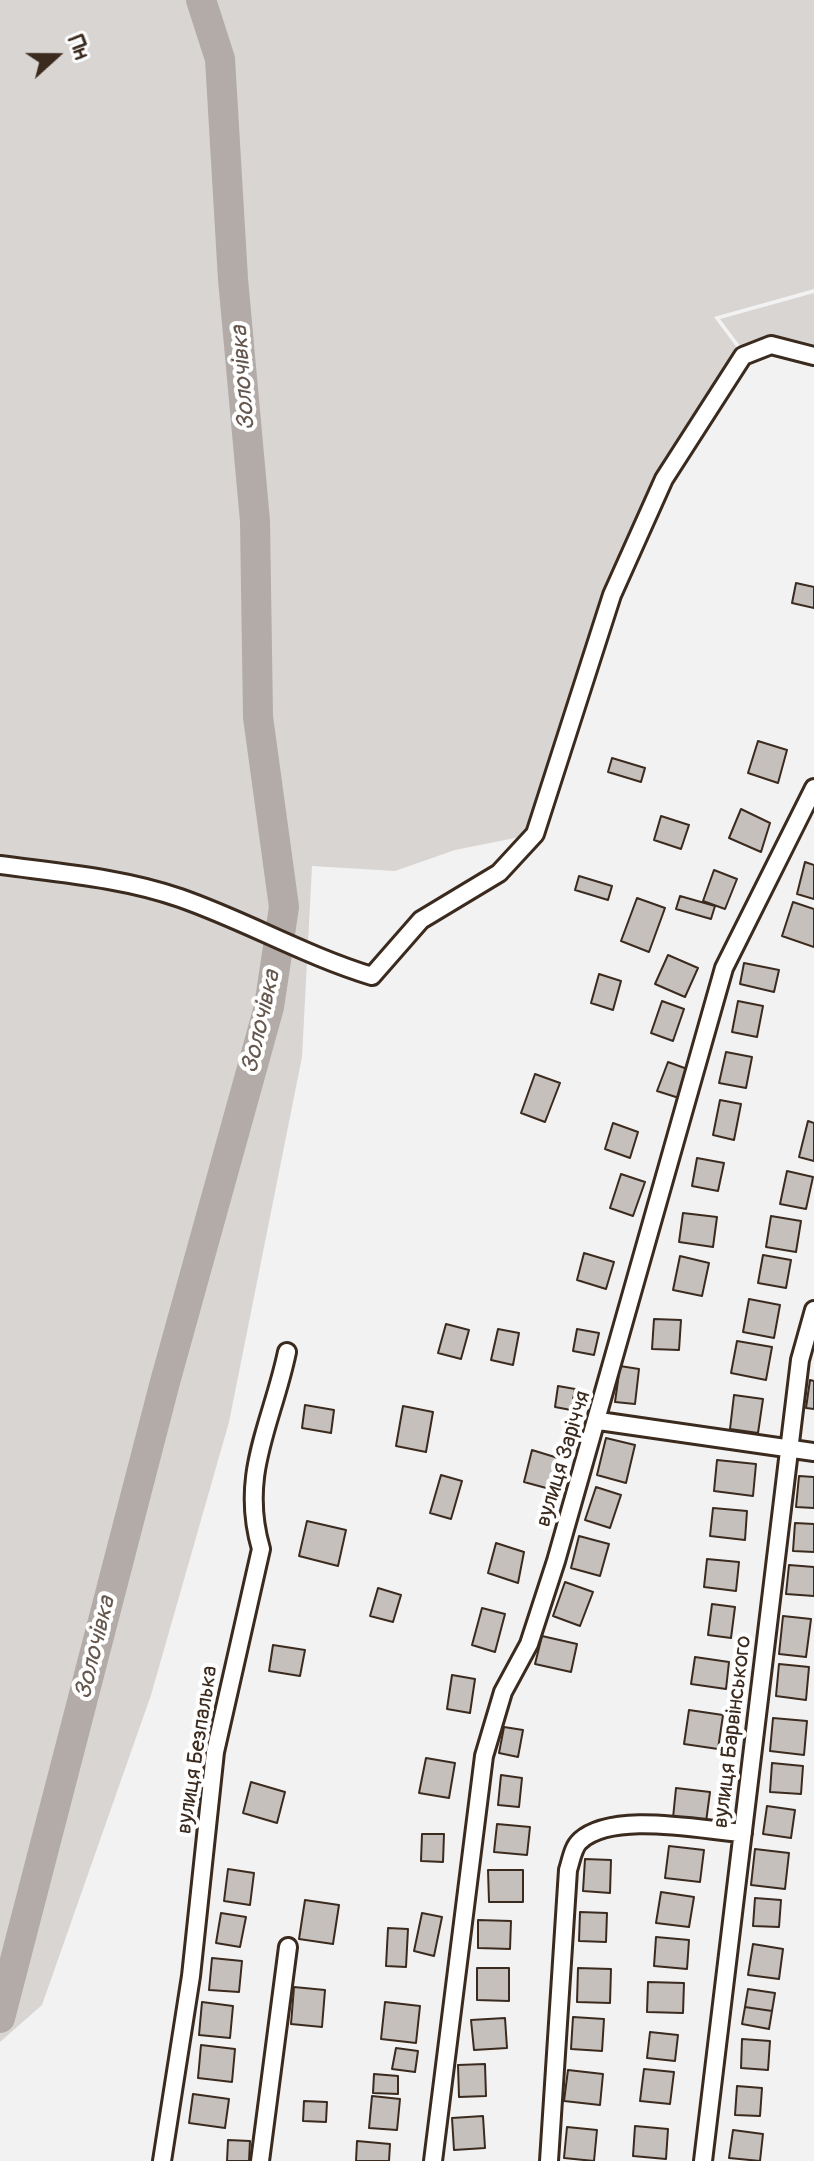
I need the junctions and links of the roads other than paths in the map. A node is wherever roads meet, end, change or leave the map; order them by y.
1 (814, 356) edge
2 (814, 788) edge
3 (0, 865) edge
4 (814, 1310) edge
5 (287, 1352) dead end
6 (599, 1421) junction
7 (790, 1450) junction
8 (814, 1452) edge
9 (743, 1833) junction
10 (288, 1947) dead end
11 (162, 2161) edge
12 (260, 2161) edge
13 (433, 2161) edge
14 (549, 2161) edge
15 (703, 2161) edge

1 - 3 street
2 - 6 street, вулиця Заріччя
4 - 7 street, вулиця Барвінського
5 - 11 street, вулиця Безпалька
6 - 7 street
6 - 13 street, вулиця Заріччя
7 - 8 street
7 - 9 street, вулиця Барвінського
9 - 14 street
9 - 15 street, вулиця Барвінського
10 - 12 street

